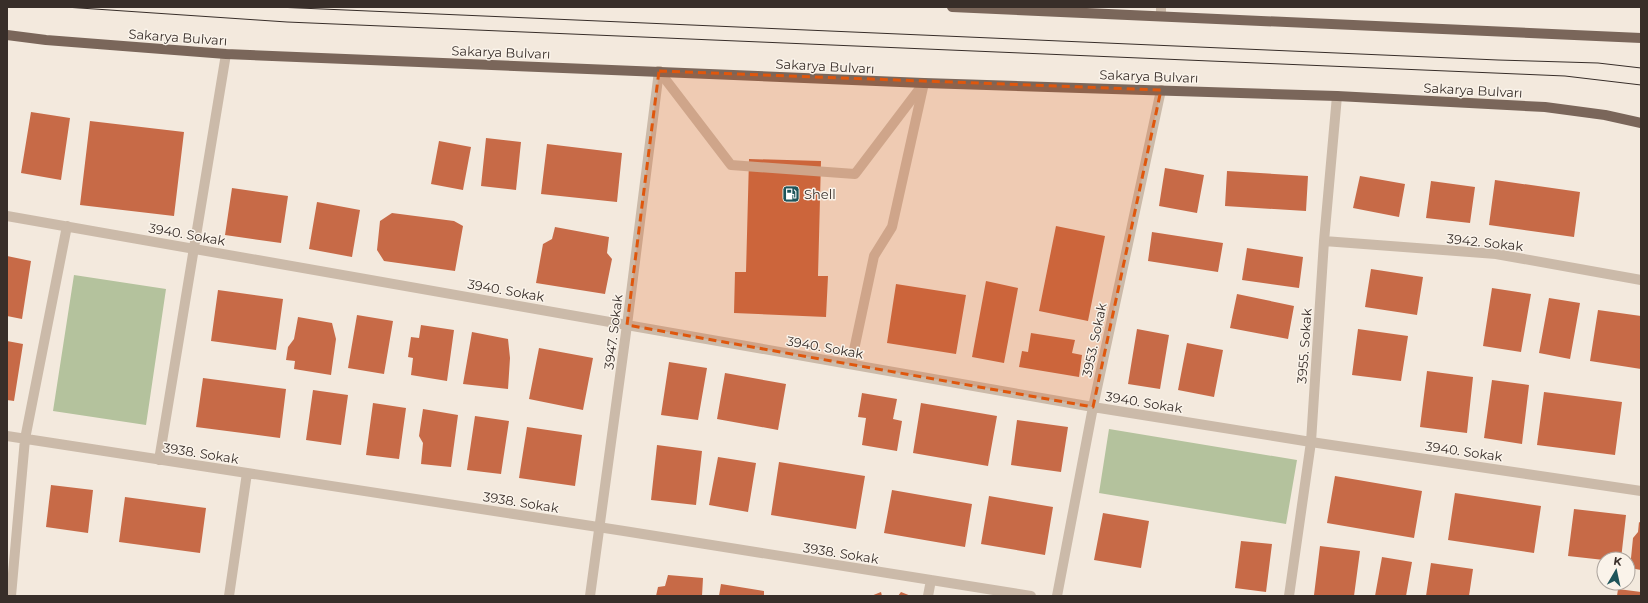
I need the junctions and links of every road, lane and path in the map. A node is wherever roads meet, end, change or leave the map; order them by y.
1 (952, 7) edge
2 (1028, 9) edge
3 (1161, 12) edge
4 (7, 35) edge
5 (1641, 38) edge
6 (226, 54) junction
7 (659, 71) junction
8 (924, 84) junction
9 (1161, 90) junction
10 (1337, 96) junction
11 (1641, 123) edge
12 (7, 216) edge
13 (67, 226) junction
14 (1324, 241) junction
15 (193, 248) junction
16 (1641, 280) edge
17 (627, 325) junction
18 (851, 364) junction
19 (1093, 407) junction
20 (7, 436) edge
21 (25, 439) junction
22 (1311, 442) junction
23 (160, 460) junction
24 (247, 474) junction
25 (1641, 491) edge
26 (601, 527) junction
27 (931, 580) junction
28 (10, 596) edge
29 (229, 596) edge
30 (590, 596) edge
31 (928, 596) edge
32 (1031, 596) edge
33 (1057, 596) edge
34 (1289, 596) edge

1 - 2 main road
2 - 3 main road
3 - 5 main road
4 - 6 main road, Sakarya Bulvarı
6 - 7 main road, Sakarya Bulvarı
6 - 15 street
7 - 8 main road, Sakarya Bulvarı
7 - 8 street
7 - 17 street, 3947. Sokak
8 - 9 main road, Sakarya Bulvarı
8 - 18 street
9 - 10 main road, Sakarya Bulvarı
9 - 19 street, 3953. Sokak
10 - 11 main road, Sakarya Bulvarı
10 - 14 street, 3955. Sokak
12 - 13 street, 3940. Sokak
13 - 15 street, 3940. Sokak
13 - 21 street
14 - 16 street, 3942. Sokak
14 - 22 street, 3955. Sokak
15 - 17 street, 3940. Sokak
15 - 23 street
17 - 18 street, 3940. Sokak
17 - 26 street, 3947. Sokak
18 - 19 street, 3940. Sokak
19 - 22 street, 3940. Sokak
19 - 33 street, 3953. Sokak
20 - 21 street, 3938. Sokak
21 - 23 street, 3938. Sokak
21 - 28 street
22 - 25 street, 3940. Sokak
22 - 34 street, 3955. Sokak
23 - 24 street, 3938. Sokak
24 - 26 street, 3938. Sokak
24 - 29 street
26 - 27 street, 3938. Sokak
26 - 30 street, 3947. Sokak
27 - 31 street
27 - 32 street, 3938. Sokak

